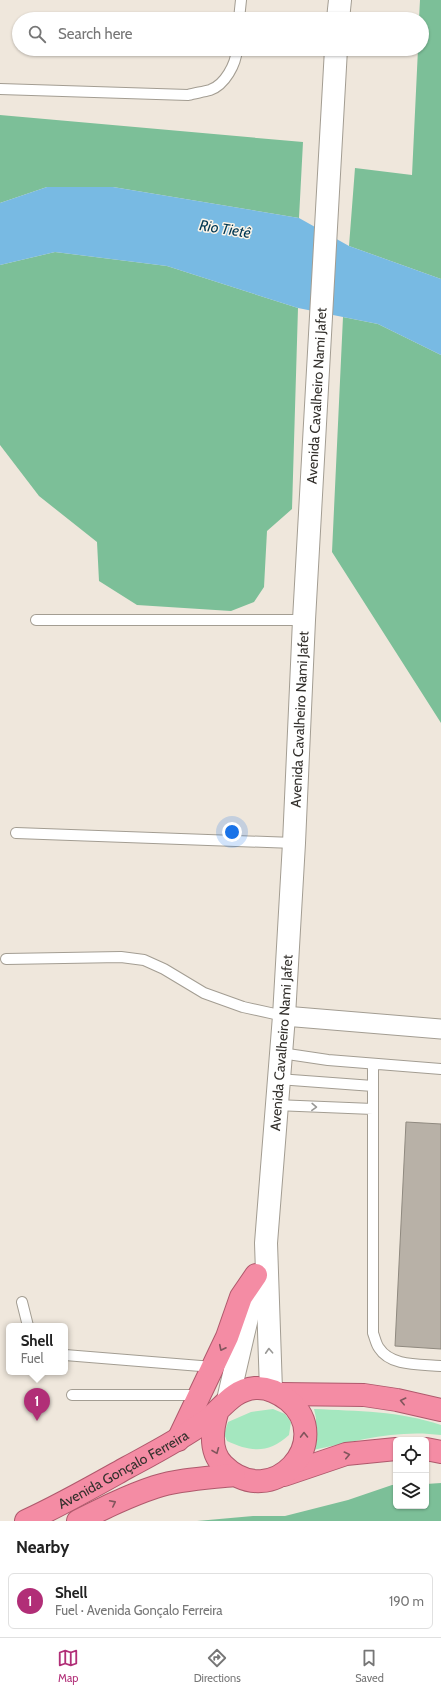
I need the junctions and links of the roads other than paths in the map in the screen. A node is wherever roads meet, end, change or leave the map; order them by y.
1 (241, 0) edge
2 (340, 0) edge
3 (240, 12) edge
4 (339, 12) edge
5 (236, 56) edge
6 (336, 56) edge
7 (0, 89) edge
8 (36, 620) dead end
9 (304, 620) junction
10 (16, 832) dead end
11 (294, 843) junction
12 (6, 959) dead end
13 (284, 1016) junction
14 (441, 1029) edge
15 (281, 1053) junction
16 (373, 1064) junction
17 (441, 1069) edge
18 (278, 1079) junction
19 (373, 1086) junction
20 (275, 1105) junction
21 (373, 1109) junction
22 (266, 1243) junction
23 (256, 1275) junction
24 (22, 1302) dead end
25 (27, 1323) edge
26 (68, 1355) edge
27 (441, 1366) edge
28 (213, 1367) junction
29 (276, 1392) junction
30 (72, 1395) dead end
31 (199, 1396) junction
32 (222, 1406) junction
33 (441, 1410) edge
34 (178, 1440) junction
35 (393, 1449) edge
36 (429, 1450) edge
37 (441, 1452) edge
38 (234, 1475) junction
39 (283, 1475) junction
40 (26, 1521) edge
41 (78, 1521) edge

1 - 3 lane
2 - 4 main road
5 - 7 lane
6 - 9 main road, Avenida Cavalheiro Nami Jafet
8 - 9 lane
9 - 11 main road, Avenida Cavalheiro Nami Jafet
10 - 11 lane
11 - 13 main road, Avenida Cavalheiro Nami Jafet
12 - 13 lane
13 - 14 street
13 - 15 main road, Avenida Cavalheiro Nami Jafet
15 - 16 lane
15 - 18 main road, Avenida Cavalheiro Nami Jafet
16 - 17 lane
16 - 19 lane
18 - 19 lane
18 - 20 main road, Avenida Cavalheiro Nami Jafet
19 - 21 lane
20 -> 21 lane
20 - 22 main road, Avenida Cavalheiro Nami Jafet
21 - 27 lane
22 - 23 main road
29 -> 22 main road, Avenida Cavalheiro Nami Jafet
23 -> 28 highway
23 - 32 main road
24 - 25 lane
26 - 28 lane
28 - 31 highway
29 - 32 highway
33 -> 29 highway
39 -> 29 highway
30 - 31 lane
31 - 34 highway
32 - 34 highway, Avenida Gonçalo Ferreira
32 -> 38 highway
34 - 40 highway, Avenida Gonçalo Ferreira
39 -> 35 highway
36 - 37 highway
38 - 39 highway
41 -> 38 highway, Avenida Gonçalo Ferreira

